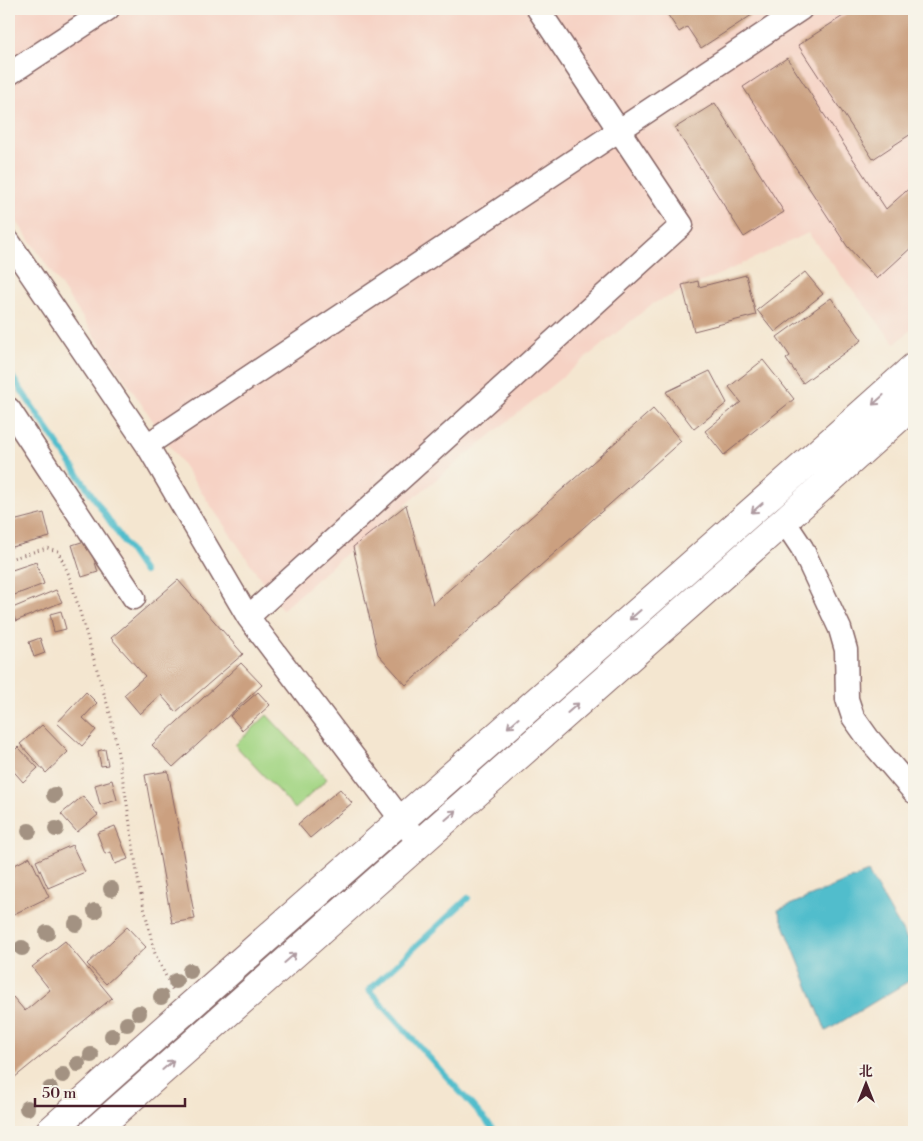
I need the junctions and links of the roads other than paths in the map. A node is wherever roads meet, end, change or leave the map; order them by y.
1 (108, 9) edge
2 (538, 9) edge
3 (801, 9) edge
4 (9, 74) edge
5 (619, 130) junction
6 (9, 242) edge
7 (914, 367) edge
8 (914, 404) edge
9 (9, 409) edge
10 (147, 444) junction
11 (784, 520) junction
12 (134, 598) dead end
13 (248, 617) junction
14 (914, 792) edge
15 (401, 820) junction
16 (419, 843) junction
17 (49, 1132) edge
18 (92, 1132) edge

1 - 4 street
2 - 5 street
3 - 5 street
5 - 10 street
5 - 13 street
6 - 10 street
7 -> 15 highway
8 - 11 highway
9 - 12 street
10 - 13 street
11 - 14 street
16 -> 11 highway
13 - 15 street
15 - 16 street
15 - 17 highway
18 -> 16 highway

